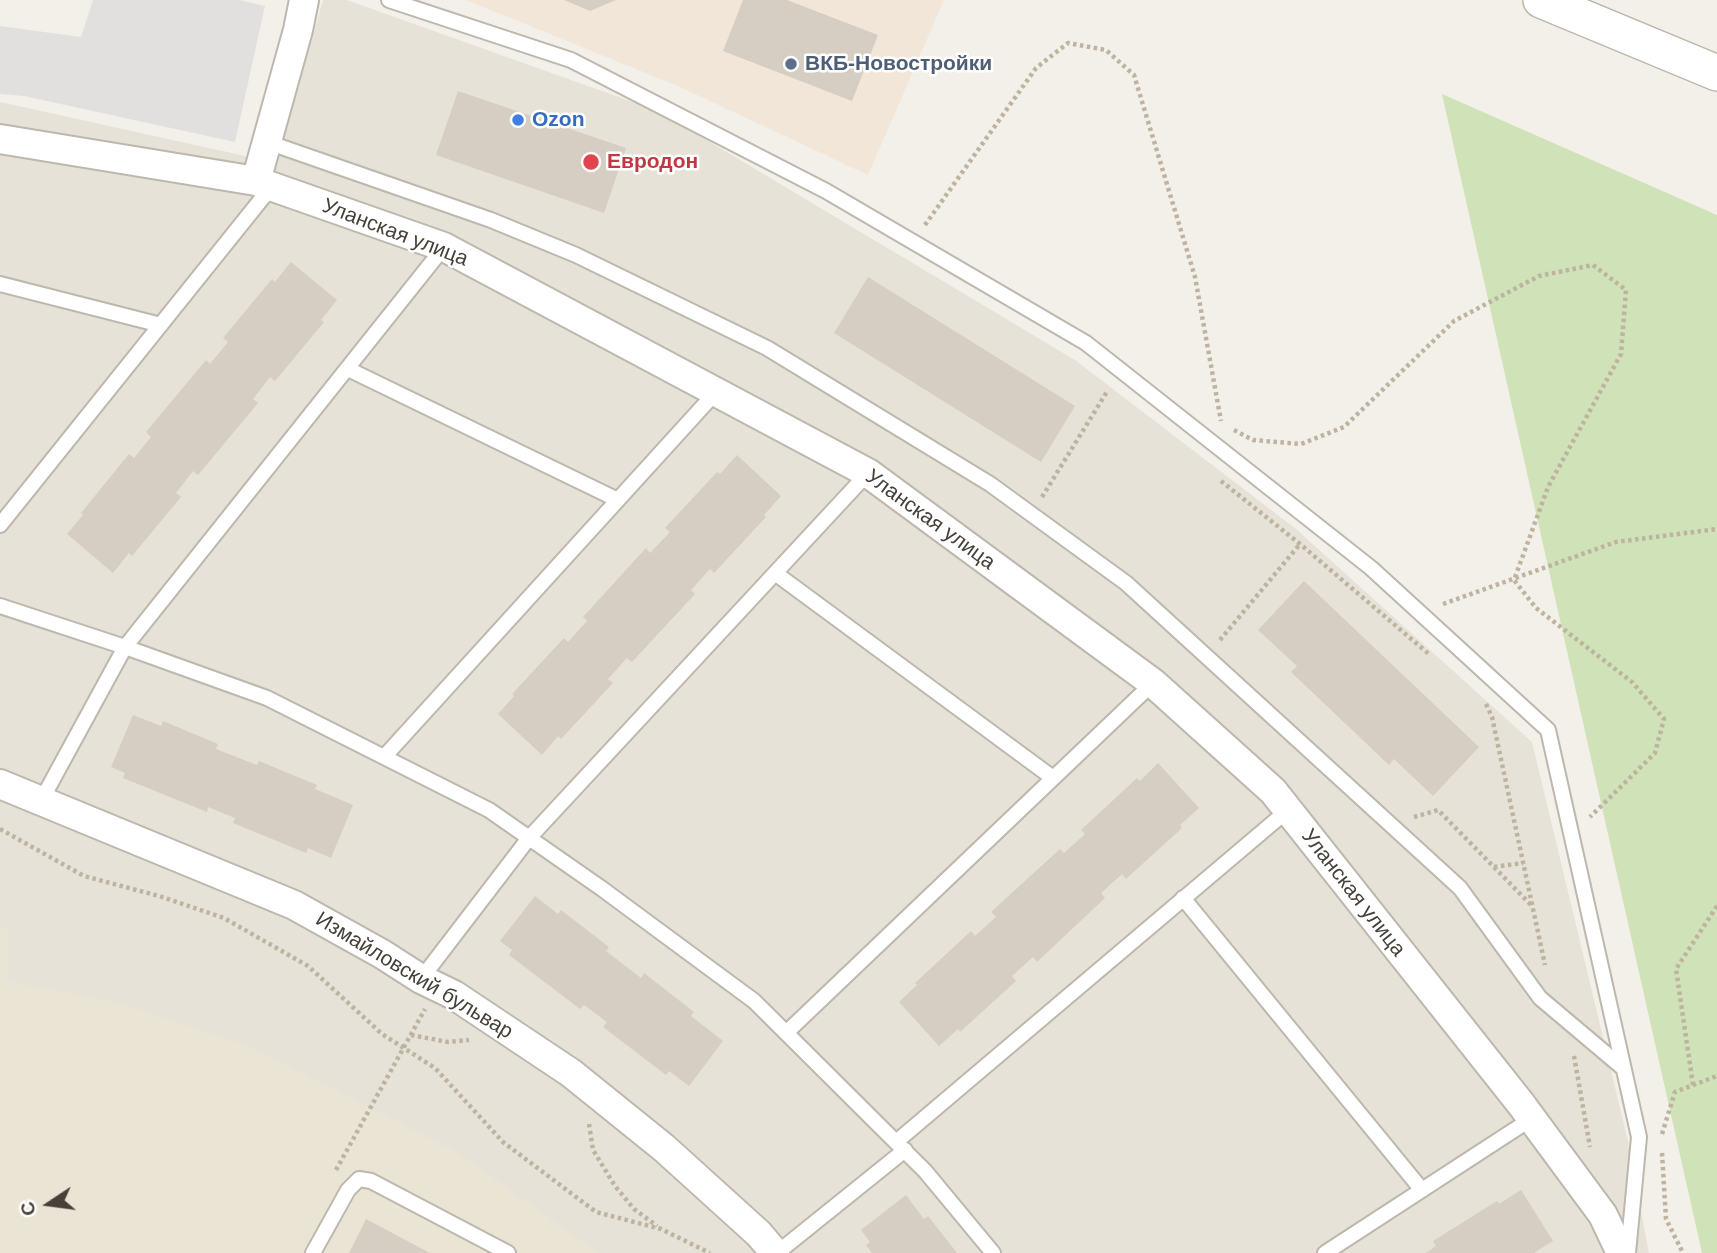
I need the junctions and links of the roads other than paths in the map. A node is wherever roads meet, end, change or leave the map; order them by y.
1 (304, 0) edge
2 (389, 0) edge
3 (1541, 0) edge
4 (1717, 74) edge
5 (0, 139) edge
6 (267, 142) junction
7 (264, 183) junction
8 (444, 247) junction
9 (0, 284) edge
10 (161, 325) junction
11 (348, 369) junction
12 (716, 392) junction
13 (868, 473) junction
14 (618, 500) junction
15 (0, 525) edge
16 (775, 573) junction
17 (0, 606) edge
18 (125, 647) junction
19 (1153, 683) junction
20 (384, 757) junction
21 (1053, 778) junction
22 (0, 784) edge
23 (41, 801) junction
24 (1288, 810) junction
25 (529, 838) junction
26 (1183, 898) junction
27 (428, 983) junction
28 (787, 1032) junction
29 (1623, 1068) junction
30 (1531, 1119) junction
31 (901, 1146) junction
32 (1422, 1190) junction
33 (313, 1253) edge
34 (508, 1253) edge
35 (776, 1253) edge
36 (993, 1253) edge
37 (1325, 1253) edge
38 (1621, 1253) edge
39 (1628, 1253) edge

1 - 6 street
2 - 29 lane
3 - 4 street
5 - 7 street, Уланская улица
6 - 7 street
6 - 29 lane
7 - 8 street, Уланская улица
7 - 10 lane
8 - 11 lane
8 - 12 street, Уланская улица
9 - 10 lane
10 - 15 lane
11 - 14 lane
11 - 18 lane
12 - 13 street, Уланская улица
12 - 14 lane
13 - 16 lane
13 - 19 street, Уланская улица
14 - 20 lane
16 - 21 lane
16 - 25 lane
17 - 18 lane
18 - 20 lane
18 - 23 lane
19 - 21 lane
19 - 24 street, Уланская улица
20 - 25 lane
21 - 28 lane
22 - 23 street, Измайловский бульвар
23 - 27 street, Измайловский бульвар
24 - 26 lane
24 - 30 street, Уланская улица
25 - 27 lane
25 - 28 lane
26 - 31 lane
26 - 32 lane
27 - 35 street, Измайловский бульвар
28 - 31 lane
29 - 39 lane
30 - 32 lane
30 - 38 street, Уланская улица
31 - 35 lane
31 - 36 lane
32 - 37 lane
33 - 34 lane

